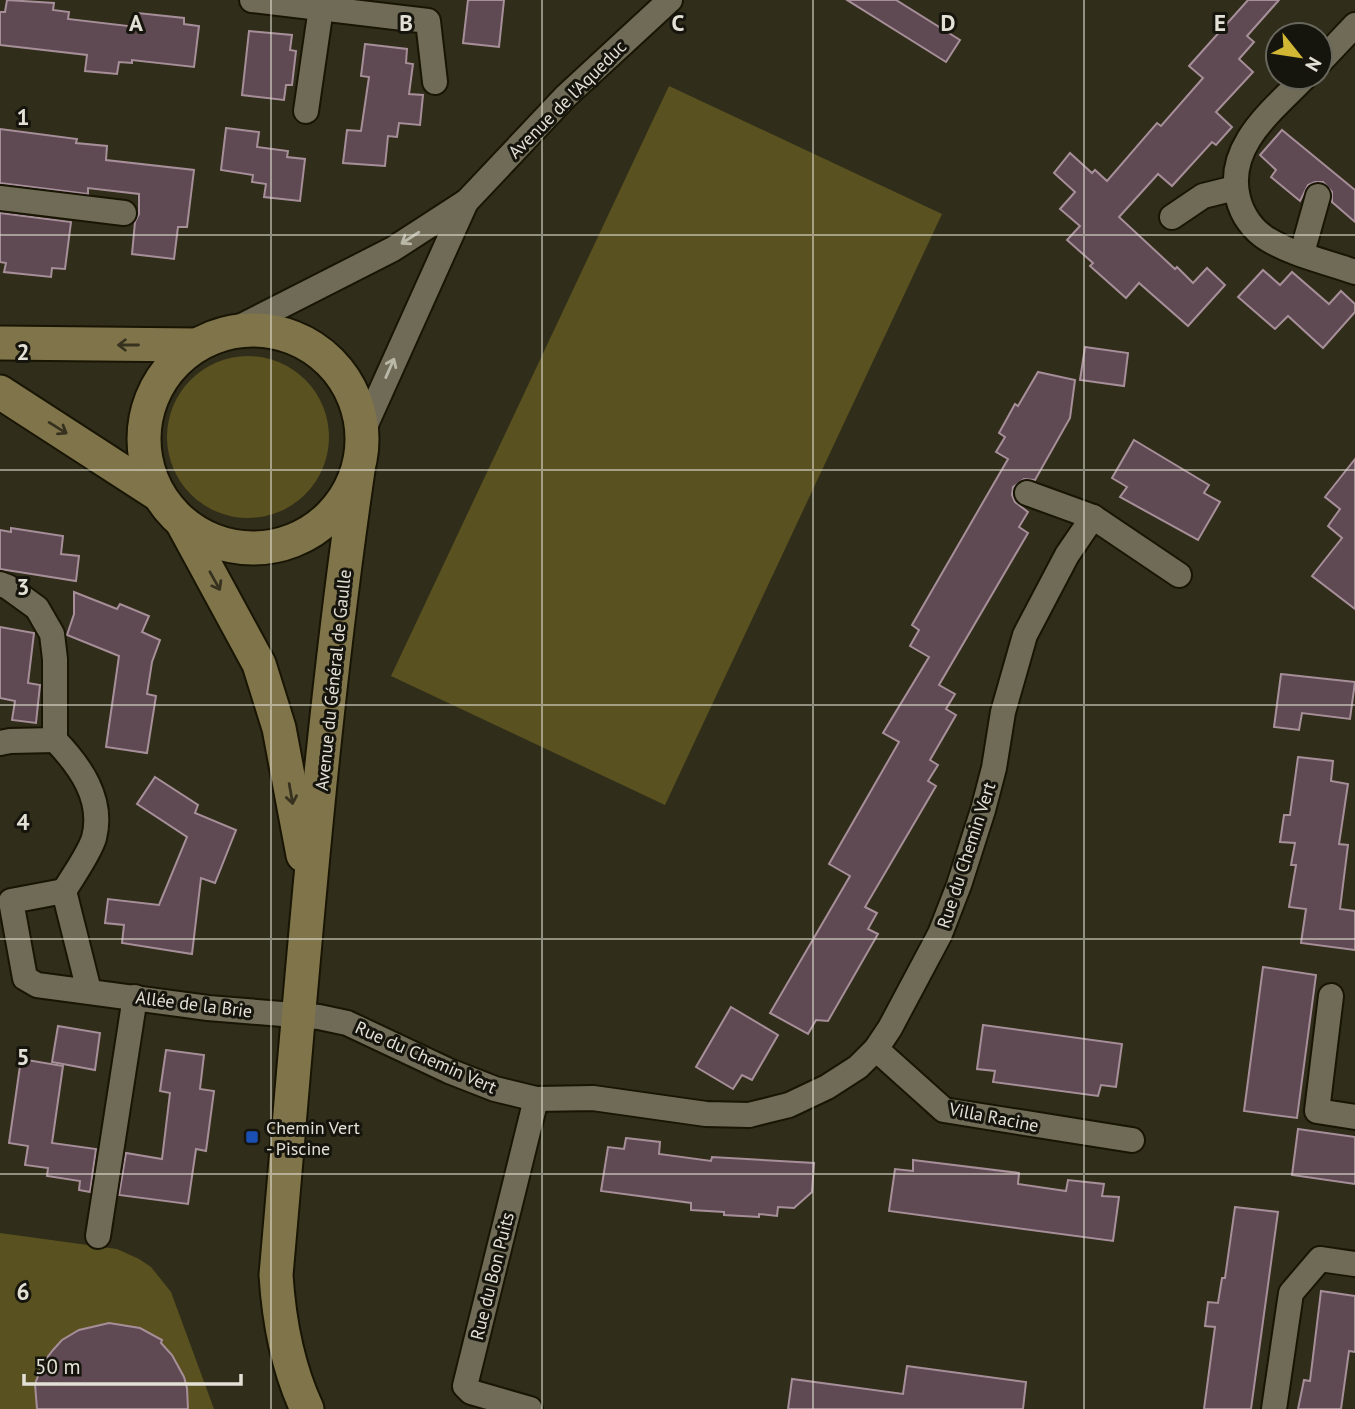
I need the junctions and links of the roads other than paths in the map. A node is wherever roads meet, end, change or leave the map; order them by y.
1 (252, 0) edge
2 (670, 0) edge
3 (321, 8) junction
4 (1355, 25) edge
5 (1334, 47) edge
6 (435, 82) dead end
7 (1292, 91) edge
8 (306, 111) dead end
9 (1235, 188) junction
10 (1318, 196) dead end
11 (0, 198) edge
12 (467, 201) junction
13 (124, 213) dead end
14 (1172, 217) dead end
15 (1302, 253) junction
16 (1355, 272) edge
17 (232, 331) junction
18 (0, 343) edge
19 (197, 345) junction
20 (0, 392) edge
21 (363, 431) junction
22 (358, 470) junction
23 (1027, 493) dead end
24 (159, 495) junction
25 (1093, 517) junction
26 (182, 522) junction
27 (1180, 575) dead end
28 (0, 584) edge
29 (55, 740) junction
30 (0, 743) edge
31 (64, 891) junction
32 (309, 891) junction
33 (89, 991) junction
34 (1331, 996) dead end
35 (135, 997) junction
36 (299, 1016) junction
37 (876, 1049) junction
38 (536, 1099) junction
39 (1355, 1117) edge
40 (1132, 1140) dead end
41 (98, 1236) dead end
42 (1355, 1264) edge
43 (307, 1409) edge
44 (530, 1409) edge
45 (1274, 1409) edge

1 - 3 street
2 - 12 street, Avenue de l'Aqueduc
3 - 6 street
3 - 8 street
4 - 5 street
7 - 9 street
9 - 14 street
9 - 15 street
10 - 15 street
11 - 13 street
12 -> 17 street, Avenue de l'Aqueduc
21 -> 12 street, Avenue de l'Aqueduc
15 - 16 street
17 - 19 street
17 - 21 street
19 -> 18 street
19 - 24 street
20 -> 24 street
21 - 22 street
22 - 26 street
22 - 32 street, Avenue du Général de Gaulle
23 - 25 street
24 - 26 street
25 - 27 street
25 - 37 street, Rue du Chemin Vert
26 -> 32 street, Avenue du Général de Gaulle
28 - 29 street
29 - 30 street
29 - 31 street
31 - 33 street
31 - 33 street, Allée de la Brie
32 - 36 street, Avenue du Général de Gaulle
33 - 35 street, Allée de la Brie
34 - 39 street
35 - 36 street, Allée de la Brie
35 - 41 street
36 - 38 street, Rue du Chemin Vert
36 - 43 street, Avenue du Général de Gaulle
37 - 38 street, Rue du Chemin Vert
37 - 40 street, Villa Racine
38 - 44 street, Rue du Bon Puits
42 - 45 street

